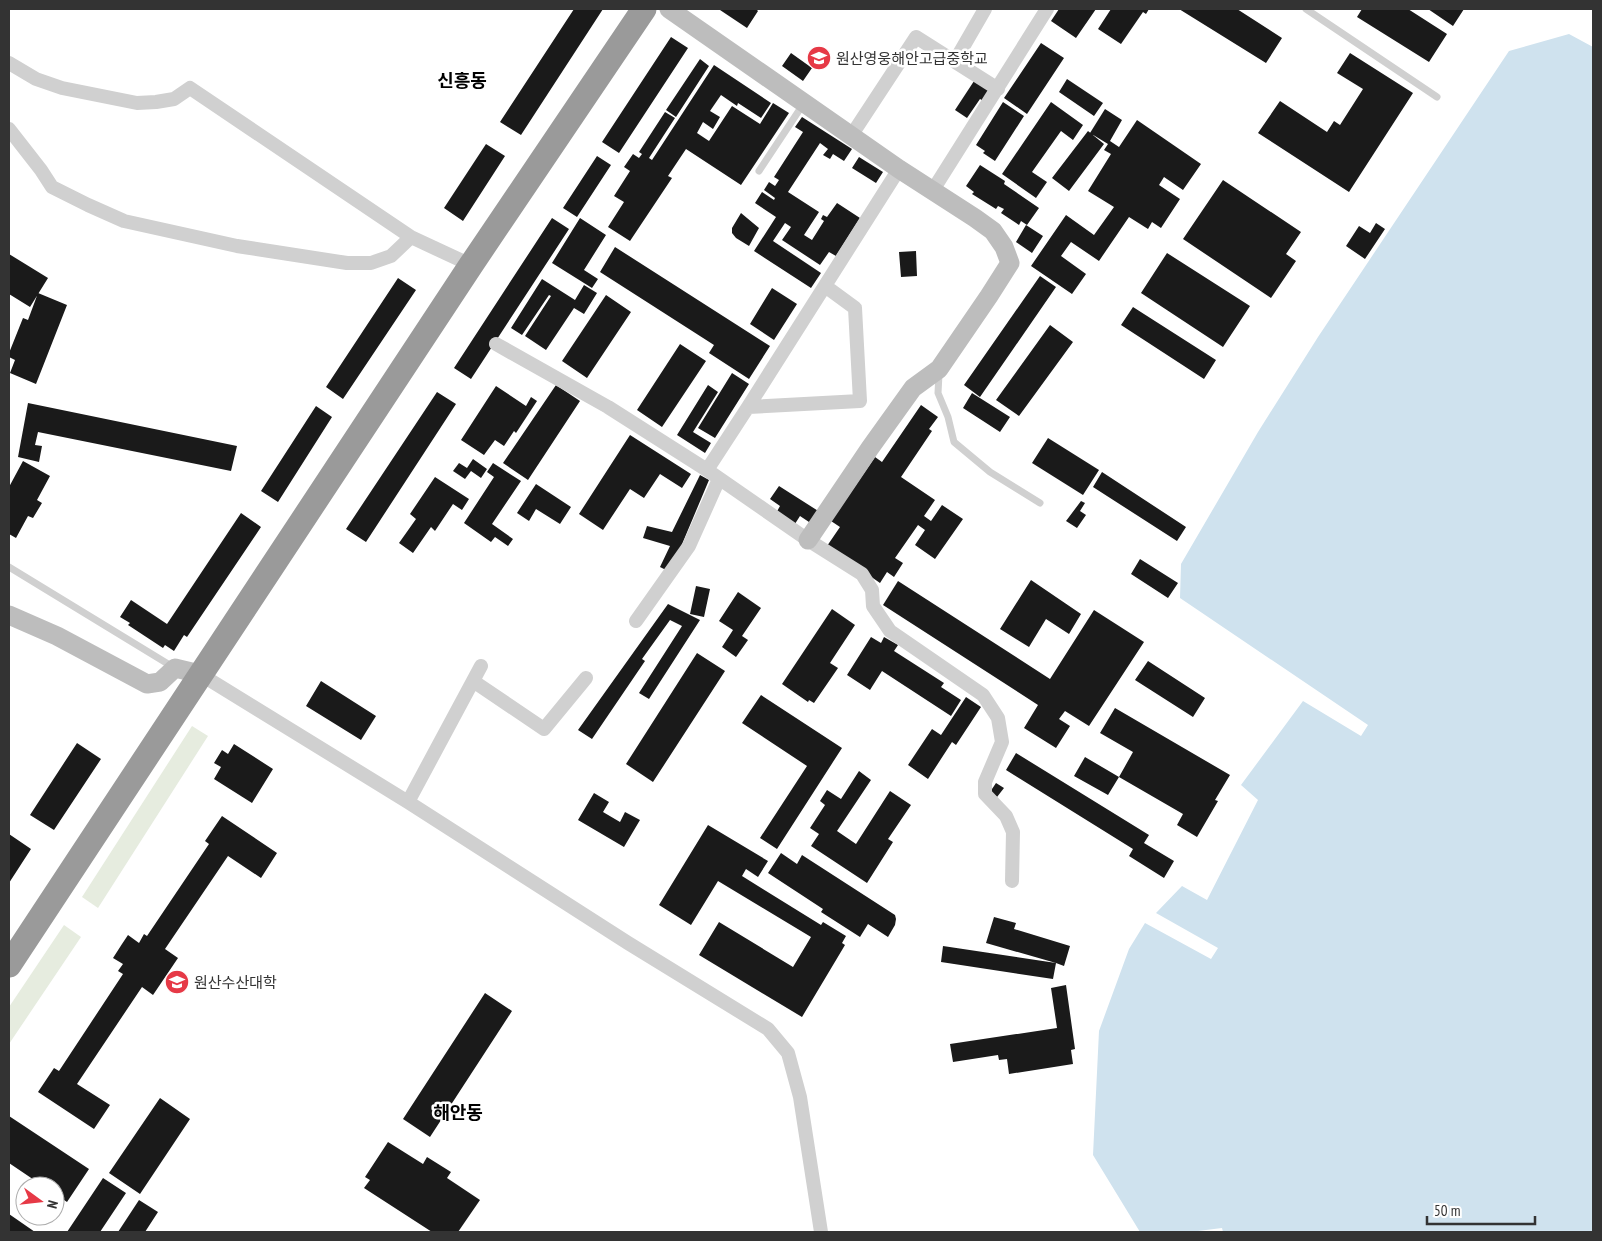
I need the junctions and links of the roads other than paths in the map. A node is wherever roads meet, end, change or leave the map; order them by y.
1 (644, 9) edge
2 (669, 9) edge
3 (985, 9) edge
4 (1047, 9) edge
5 (1306, 9) edge
6 (955, 60) junction
7 (9, 63) edge
8 (998, 89) junction
9 (1437, 97) dead end
10 (804, 103) junction
11 (9, 129) edge
12 (851, 136) junction
13 (898, 169) junction
14 (759, 171) dead end
15 (933, 190) junction
16 (411, 237) junction
17 (471, 264) junction
18 (825, 286) junction
19 (496, 344) dead end
20 (939, 368) junction
21 (748, 408) junction
22 (707, 470) junction
23 (719, 479) junction
24 (1040, 503) dead end
25 (808, 540) junction
26 (9, 568) edge
27 (9, 615) edge
28 (636, 621) dead end
29 (481, 666) dead end
30 (175, 668) junction
31 (200, 674) junction
32 (586, 678) dead end
33 (473, 681) junction
34 (408, 802) junction
35 (1012, 881) dead end
36 (9, 965) edge
37 (821, 1232) edge

1 - 17 highway
2 - 10 street
3 - 6 street
4 - 8 street
5 - 9 lane
6 - 8 street
6 - 12 street
7 - 16 street
8 - 15 street
10 - 12 street
10 - 14 lane
11 - 16 street
12 - 13 street
13 - 15 street
13 - 18 street
15 - 20 street
16 - 17 street
17 - 31 highway
18 - 21 street
18 - 21 street
19 - 22 street
20 - 24 lane
20 - 25 street
21 - 22 street
22 - 23 street
23 - 25 street
23 - 28 street
25 - 35 street
26 - 30 lane
27 - 30 street
29 - 33 street
30 - 31 street
31 - 34 street
31 - 36 highway
32 - 33 street
33 - 34 street
34 - 37 street

